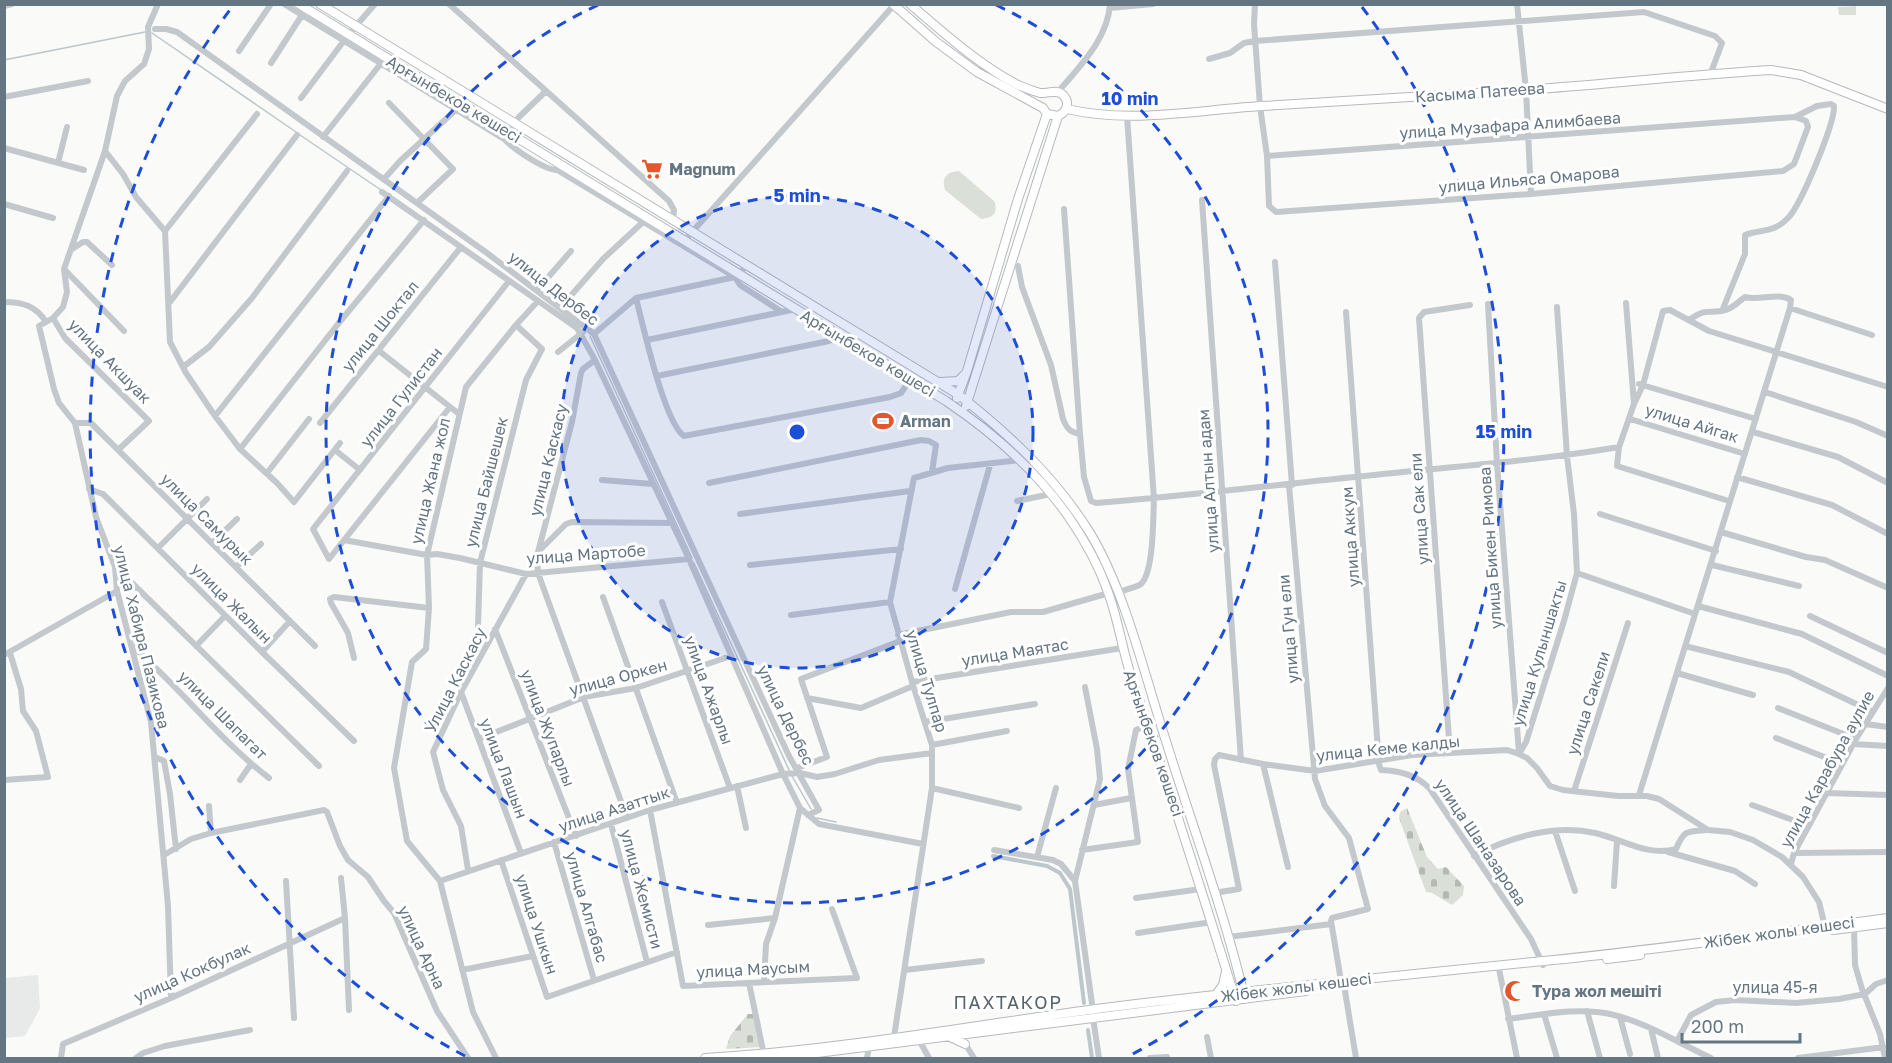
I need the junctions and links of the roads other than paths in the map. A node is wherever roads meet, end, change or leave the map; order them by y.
1 (12, 4) edge
2 (159, 4) edge
3 (271, 4) edge
4 (284, 4) edge
5 (320, 4) edge
6 (375, 4) edge
7 (449, 4) edge
8 (910, 4) edge
9 (1153, 4) edge
10 (1255, 4) edge
11 (1517, 4) edge
12 (893, 5) edge
13 (4, 6) edge
14 (1110, 6) edge
15 (302, 9) edge
16 (1519, 21) junction
17 (356, 26) junction
18 (155, 29) dead end
19 (346, 37) junction
20 (1256, 41) junction
21 (239, 51) dead end
22 (1209, 59) dead end
23 (383, 60) junction
24 (271, 63) dead end
25 (1710, 75) junction
26 (88, 81) dead end
27 (1526, 90) junction
28 (546, 91) junction
29 (1058, 92) junction
30 (1048, 94) junction
31 (4, 97) edge
32 (302, 98) dead end
33 (389, 103) dead end
34 (460, 106) junction
35 (1260, 106) junction
36 (1067, 109) junction
37 (1887, 109) edge
38 (1045, 111) junction
39 (257, 114) dead end
40 (1058, 116) junction
41 (1127, 116) junction
42 (1795, 117) junction
43 (1806, 120) joint
44 (514, 123) junction
45 (67, 127) dead end
46 (297, 135) dead end
47 (506, 135) junction
48 (323, 137) junction
49 (1527, 138) junction
50 (424, 140) junction
51 (4, 148) edge
52 (105, 151) junction
53 (1267, 156) junction
54 (58, 163) junction
55 (562, 169) junction
56 (84, 170) dead end
57 (348, 171) dead end
58 (384, 179) junction
59 (382, 192) dead end
60 (1531, 194) junction
61 (389, 196) junction
62 (1202, 200) dead end
63 (417, 203) junction
64 (4, 204) edge
65 (1064, 209) dead end
66 (53, 218) dead end
67 (424, 220) junction
68 (673, 220) junction
69 (644, 222) junction
70 (165, 231) junction
71 (692, 232) junction
72 (685, 240) junction
73 (461, 247) junction
74 (72, 249) junction
75 (571, 251) dead end
76 (1275, 262) dead end
77 (112, 265) dead end
78 (746, 265) junction
79 (1018, 266) dead end
80 (64, 269) junction
81 (737, 275) junction
82 (509, 281) junction
83 (537, 290) junction
84 (636, 297) junction
85 (538, 301) junction
86 (4, 302) edge
87 (169, 302) junction
88 (1626, 303) dead end
89 (1488, 304) dead end
90 (1470, 305) dead end
91 (1557, 307) dead end
92 (560, 308) junction
93 (1790, 308) junction
94 (796, 309) junction
95 (1722, 311) junction
96 (782, 312) junction
97 (1346, 312) dead end
98 (53, 318) junction
99 (1689, 320) junction
100 (46, 322) junction
101 (516, 325) junction
102 (588, 328) junction
103 (124, 331) dead end
104 (836, 333) junction
105 (581, 334) junction
106 (594, 334) junction
107 (1872, 335) dead end
108 (647, 340) junction
109 (378, 350) junction
110 (558, 352) dead end
111 (1776, 353) junction
112 (595, 360) junction
113 (183, 367) junction
114 (967, 371) junction
115 (657, 376) junction
116 (911, 378) junction
117 (975, 380) junction
118 (936, 381) junction
119 (1632, 383) junction
120 (1643, 385) junction
121 (426, 387) junction
122 (1887, 387) edge
123 (1765, 392) junction
124 (959, 395) junction
125 (968, 403) junction
126 (1634, 404) junction
127 (952, 405) junction
128 (450, 407) junction
129 (962, 412) junction
130 (981, 413) junction
131 (459, 414) junction
132 (215, 416) junction
133 (309, 419) dead end
134 (1630, 419) junction
135 (1756, 419) junction
136 (75, 423) junction
137 (320, 423) dead end
138 (1753, 432) junction
139 (1080, 434) junction
140 (1887, 436) edge
141 (340, 443) dead end
142 (1619, 447) junction
143 (240, 449) junction
144 (118, 450) junction
145 (335, 450) junction
146 (1745, 454) junction
147 (1567, 456) junction
148 (1020, 460) junction
149 (1497, 463) junction
150 (990, 465) junction
151 (1430, 469) junction
152 (360, 470) junction
153 (932, 472) junction
154 (267, 473) junction
155 (1359, 476) junction
156 (1737, 477) junction
157 (602, 480) dead end
158 (653, 483) junction
159 (709, 483) dead end
160 (1887, 483) edge
161 (1290, 485) junction
162 (89, 489) junction
163 (910, 491) junction
164 (1223, 492) junction
165 (1050, 494) junction
166 (207, 499) dead end
167 (1154, 499) junction
168 (1017, 501) dead end
169 (1729, 501) junction
170 (740, 514) dead end
171 (1600, 514) dead end
172 (187, 519) junction
173 (237, 519) dead end
174 (672, 523) junction
175 (1721, 532) junction
176 (1887, 534) edge
177 (344, 540) junction
178 (212, 543) junction
179 (261, 544) dead end
180 (158, 548) junction
181 (901, 549) junction
182 (539, 551) junction
183 (1716, 551) junction
184 (428, 555) junction
185 (689, 559) junction
186 (480, 563) junction
187 (750, 565) dead end
188 (1712, 565) junction
189 (236, 567) junction
190 (538, 573) junction
191 (1577, 573) junction
192 (526, 574) junction
193 (116, 580) junction
194 (1799, 586) dead end
195 (1887, 588) edge
196 (954, 589) dead end
197 (117, 591) junction
198 (1118, 592) junction
199 (1109, 593) junction
200 (603, 597) dead end
201 (662, 602) dead end
202 (890, 602) junction
203 (1698, 606) junction
204 (429, 608) junction
205 (1695, 614) junction
206 (791, 615) dead end
207 (225, 616) junction
208 (1810, 616) dead end
209 (290, 621) junction
210 (1628, 623) dead end
211 (478, 626) dead end
212 (495, 629) junction
213 (899, 638) junction
214 (131, 645) junction
215 (196, 646) junction
216 (315, 646) dead end
217 (1685, 646) junction
218 (1122, 648) junction
219 (262, 652) junction
220 (1887, 653) edge
221 (7, 654) edge
222 (731, 656) junction
223 (354, 658) dead end
224 (688, 671) junction
225 (1677, 673) junction
226 (1887, 676) edge
227 (913, 684) junction
228 (1085, 687) dead end
229 (636, 688) junction
230 (1887, 688) edge
231 (461, 692) junction
232 (1754, 695) dead end
233 (584, 697) junction
234 (807, 698) junction
235 (1035, 704) dead end
236 (1778, 708) dead end
237 (1873, 712) junction
238 (531, 718) junction
239 (925, 722) junction
240 (1865, 724) junction
241 (1148, 725) junction
242 (1887, 727) edge
243 (1007, 731) dead end
244 (1776, 738) dead end
245 (479, 739) junction
246 (354, 741) dead end
247 (1854, 742) junction
248 (932, 745) junction
249 (1887, 746) edge
250 (932, 753) junction
251 (1450, 753) junction
252 (1519, 754) junction
253 (155, 757) junction
254 (1241, 760) junction
255 (1380, 760) junction
256 (251, 764) junction
257 (1263, 764) junction
258 (1842, 764) junction
259 (319, 766) dead end
260 (798, 771) junction
261 (1315, 771) junction
262 (783, 774) junction
263 (269, 778) dead end
264 (4, 780) edge
265 (240, 780) dead end
266 (734, 787) junction
267 (932, 788) junction
268 (1056, 788) dead end
269 (1180, 788) junction
270 (1170, 791) junction
271 (1574, 791) junction
272 (1826, 793) junction
273 (1639, 795) junction
274 (1887, 795) edge
275 (1131, 798) junction
276 (677, 803) junction
277 (1094, 805) junction
278 (1752, 805) dead end
279 (209, 806) dead end
280 (800, 808) junction
281 (1019, 808) dead end
282 (650, 810) junction
283 (808, 815) junction
284 (627, 818) junction
285 (611, 824) junction
286 (1809, 826) junction
287 (746, 828) dead end
288 (1708, 830) junction
289 (1555, 831) junction
290 (211, 833) junction
291 (576, 836) junction
292 (1617, 841) junction
293 (554, 842) junction
294 (923, 844) junction
295 (176, 849) junction
296 (994, 850) dead end
297 (1082, 850) junction
298 (1667, 852) junction
299 (1887, 852) edge
300 (521, 853) junction
301 (1794, 853) junction
302 (164, 855) junction
303 (1474, 856) junction
304 (1037, 857) junction
305 (501, 860) junction
306 (1791, 864) junction
307 (1288, 867) dead end
308 (468, 870) junction
309 (341, 878) dead end
310 (286, 881) dead end
311 (440, 881) junction
312 (1075, 881) junction
313 (1755, 884) dead end
314 (1614, 886) dead end
315 (1202, 889) junction
316 (1575, 891) dead end
317 (1214, 893) junction
318 (1136, 898) dead end
319 (832, 909) dead end
320 (345, 918) junction
321 (775, 918) junction
322 (1887, 918) edge
323 (1212, 922) junction
324 (1887, 923) edge
325 (1331, 924) junction
326 (708, 925) dead end
327 (1854, 928) junction
328 (1826, 929) junction
329 (1138, 933) dead end
330 (1228, 937) junction
331 (289, 943) junction
332 (677, 952) junction
333 (533, 956) junction
334 (982, 961) dead end
335 (647, 962) junction
336 (1543, 963) junction
337 (1499, 969) junction
338 (462, 970) junction
339 (905, 970) junction
340 (1226, 970) junction
341 (1239, 977) junction
342 (594, 980) junction
343 (1887, 980) edge
344 (764, 982) junction
345 (749, 983) junction
346 (1343, 983) junction
347 (1257, 991) junction
348 (1865, 994) junction
349 (1215, 996) junction
350 (1245, 996) junction
351 (1235, 997) junction
352 (171, 998) junction
353 (349, 1010) dead end
354 (1587, 1011) junction
355 (1544, 1014) junction
356 (1093, 1015) junction
357 (1620, 1017) junction
358 (294, 1018) dead end
359 (1508, 1019) junction
360 (1651, 1029) junction
361 (250, 1030) dead end
362 (959, 1031) junction
363 (1884, 1033) edge
364 (947, 1036) junction
365 (894, 1037) junction
366 (1207, 1037) dead end
367 (919, 1040) junction
368 (1677, 1041) junction
369 (965, 1044) junction
370 (869, 1047) junction
371 (1884, 1047) junction
372 (1630, 1053) dead end
373 (764, 1055) junction
374 (1167, 1057) dead end
375 (1704, 1057) edge
376 (1827, 1057) edge
377 (61, 1059) edge
378 (136, 1059) edge
379 (468, 1059) edge
380 (496, 1059) edge
381 (705, 1059) edge
382 (778, 1059) edge
383 (867, 1059) edge
384 (929, 1059) edge
385 (974, 1059) edge
386 (1098, 1059) edge
387 (1150, 1059) edge
388 (1211, 1059) edge
389 (1356, 1059) edge
390 (1516, 1059) edge
391 (1557, 1059) edge
392 (1600, 1059) edge
393 (1658, 1059) edge
394 (1711, 1059) edge
395 (1798, 1059) edge
396 (1885, 1059) edge

1 - 13 street
2 - 52 street
3 - 21 street
4 - 15 street
5 - 17 main road, Арғынбеков көшесі
6 - 17 street
7 - 28 street
8 - 30 main road
9 - 14 street
10 - 20 street
11 - 16 street
12 - 38 main road
12 - 71 street
14 - 29 street
15 - 19 main road, Арғынбеков көшесі
15 - 24 street
16 - 20 street
16 - 25 street
16 - 27 street
17 - 19 street
17 - 44 main road, Арғынбеков көшесі
18 - 48 street, улица Дербес
19 - 23 main road, Арғынбеков көшесі
19 - 32 street
20 - 22 street
20 - 35 street
23 - 34 main road, Арғынбеков көшесі
23 - 48 street
25 - 27 main road, Касыма Патеева
25 - 37 main road, Касыма Патеева
26 - 31 street
27 - 35 main road, Касыма Патеева
27 - 49 street
28 - 44 street
28 - 68 street
29 - 30 main road
29 - 36 main road
30 - 38 main road
33 - 50 street
34 - 47 main road, Арғынбеков көшесі
34 - 50 street
35 - 41 main road, Касыма Патеева
35 - 53 street
36 - 40 main road
36 - 41 main road, Касыма Патеева
38 - 40 main road
38 - 114 main road
39 - 70 street
40 - 117 main road
41 - 167 street
42 - 43 street, улица Музафара Алимбаева
42 - 49 street, улица Музафара Алимбаева
42 - 95 street
43 - 60 street, улица Ильяса Омарова
44 - 47 street
44 - 68 main road, Арғынбеков көшесі
45 - 54 street
46 - 87 street
47 - 55 main road, Арғынбеков көшесі
48 - 58 street, улица Дербес
49 - 53 street, улица Музафара Алимбаева
49 - 60 street
50 - 58 street
50 - 63 street
51 - 54 street
52 - 70 street
52 - 74 street
53 - 60 street, улица Ильяса Омарова
54 - 56 street
55 - 69 street
55 - 72 main road, Арғынбеков көшесі
57 - 113 street
58 - 63 street, улица Дербес
59 - 61 street, улица Дербес
61 - 67 street, улица Дербес
61 - 132 street
62 - 164 street, улица Алтын адам
63 - 83 street, улица Дербес
64 - 66 street
65 - 139 street
67 - 73 street, улица Дербес
67 - 143 street
68 - 71 main road, Арғынбеков көшесі
69 - 81 street
69 - 92 street
70 - 87 street
71 - 72 street
71 - 78 main road, Арғынбеков көшесі
72 - 81 main road, Арғынбеков көшесі
73 - 82 street, улица Дербес
73 - 109 street, улица Шоктал
74 - 77 street
74 - 80 street
75 - 83 street
76 - 161 street, улица Гун ели
78 - 81 street
78 - 118 main road, Арғынбеков көшесі
79 - 139 street
80 - 98 street
80 - 103 street
81 - 84 street
81 - 94 main road, Арғынбеков көшесі
81 - 96 street
82 - 85 street, улица Дербес
82 - 121 street, улица Гулистан
83 - 92 street, улица Дербес
84 - 106 street
84 - 108 street
85 - 101 street, улица Жана жол
85 - 105 street, улица Дербес
86 - 100 street
87 - 113 street
88 - 119 street
89 - 149 street, улица Бикен Римова
90 - 151 street, улица Сак ели
91 - 147 street, улица Кулыншакты
92 - 102 street, улица Дербес
93 - 95 street
93 - 107 street
93 - 111 street
94 - 96 street
94 - 104 main road, Арғынбеков көшесі
95 - 99 street
96 - 108 street
97 - 155 street, улица Аккум
98 - 100 street
98 - 144 street, улица Акшуак
99 - 111 street
99 - 120 street
100 - 136 street, улица Хабира Пазикова
101 - 131 street, улица Жана жол
101 - 186 street, улица Байшешек
102 - 105 street
102 - 106 street, улица Дербес
104 - 115 street
104 - 116 main road, Арғынбеков көшесі
105 - 110 street
105 - 112 street, улица Дербес
106 - 260 street, улица Дербес
108 - 115 street
109 - 121 street
109 - 137 street, улица Шоктал
111 - 122 street
111 - 123 street
112 - 158 street, улица Дербес
112 - 182 street, улица Каскасу
113 - 132 street
114 - 118 main road
114 - 124 main road
115 - 116 street
116 - 127 main road, Арғынбеков көшесі
117 - 125 main road
117 - 130 main road
118 - 124 main road, Арғынбеков көшесі
119 - 120 street
119 - 126 street
120 - 126 street
120 - 135 street
121 - 128 street
121 - 152 street, улица Гулистан
123 - 135 street
123 - 140 street
124 - 125 main road, Арғынбеков көшесі
124 - 127 main road
125 - 129 main road
125 - 130 main road, Арғынбеков көшесі
126 - 134 street
127 - 129 main road, Арғынбеков көшесі
128 - 131 street
128 - 177 street
129 - 148 main road, Арғынбеков көшесі
130 - 198 main road, Арғынбеков көшесі
131 - 184 street, улица Жана жол
132 - 143 street
133 - 154 street
134 - 142 street
134 - 146 street, улица Айгак
135 - 138 street
136 - 144 street, улица Самурык
136 - 162 street, улица Хабира Пазикова
138 - 146 street
138 - 160 street, улица Айгак
139 - 167 street
141 - 145 street
142 - 147 street
142 - 169 street
143 - 154 street
144 - 172 street, улица Самурык
145 - 152 street
145 - 154 street
146 - 156 street
147 - 149 street
147 - 191 street, улица Кулыншакты
148 - 150 street
148 - 165 main road, Арғынбеков көшесі
149 - 151 street
149 - 252 street, улица Бикен Римова
150 - 153 street
150 - 196 street
151 - 155 street
151 - 251 street, улица Сак ели
152 - 177 street, улица Гулистан
153 - 159 street
153 - 163 street
155 - 161 street
155 - 255 street, улица Аккум
156 - 169 street
156 - 176 street
157 - 158 street
158 - 174 street, улица Дербес
161 - 164 street
161 - 261 street, улица Гун ели
162 - 180 street, улица Жалын
162 - 193 street, улица Хабира Пазикова
163 - 170 street
163 - 181 street, улица Тулпар
164 - 167 street
164 - 254 street, улица Алтын адам
165 - 168 street
165 - 199 main road, Арғынбеков көшесі
166 - 172 street
167 - 198 street
169 - 175 street
171 - 183 street
172 - 178 street, улица Самурык
172 - 180 street
173 - 178 street
174 - 182 street
174 - 185 street, улица Дербес
175 - 183 street
175 - 195 street
177 - 184 street, улица Мартобе
178 - 189 street, улица Самурык
179 - 189 street
180 - 207 street, улица Жалын
181 - 187 street
181 - 202 street, улица Тулпар
182 - 190 street, улица Каскасу
183 - 188 street
184 - 186 street, улица Мартобе
184 - 204 street, улица Жана жол
185 - 190 street, улица Мартобе
185 - 222 street, улица Дербес
186 - 192 street, улица Мартобе
186 - 211 street, улица Байшешек
188 - 194 street
188 - 203 street
189 - 209 street, улица Самурык
190 - 192 street, улица Мартобе
190 - 233 street
191 - 205 street
191 - 252 street, улица Кулыншакты
192 - 212 street, Улица Каскасу
193 - 197 street, улица Хабира Пазикова
193 - 215 street
197 - 214 street, улица Хабира Пазикова
197 - 221 street
198 - 269 main road, Арғынбеков көшесі
199 - 213 street
199 - 218 main road, Арғынбеков көшесі
200 - 229 street
201 - 224 street, улица Ажарлы
202 - 206 street
202 - 213 street, улица Тулпар
203 - 205 street
203 - 226 street
204 - 223 street
204 - 311 street, улица Жана жол
205 - 217 street
207 - 215 street
207 - 219 street, улица Жалын
208 - 220 street
209 - 216 street, улица Самурык
209 - 219 street
210 - 271 street, улица Сакели
212 - 231 street, Улица Каскасу
212 - 238 street, улица Жупарлы
213 - 227 street, улица Тулпар
213 - 234 street
214 - 253 street, улица Хабира Пазикова
214 - 256 street, улица Шапагат
215 - 259 street
217 - 225 street
217 - 237 street
218 - 227 street, улица Маятас
218 - 241 main road, Арғынбеков көшесі
219 - 246 street, улица Жалын
221 - 264 street
222 - 224 street, улица Оркен
222 - 262 street, улица Дербес
224 - 229 street, улица Оркен
224 - 266 street, улица Ажарлы
225 - 232 street
225 - 273 street
227 - 234 street, улица Маятас
227 - 239 street, улица Тулпар
228 - 277 street
229 - 233 street, улица Оркен
229 - 276 street
230 - 237 street, улица Карабура аулие
231 - 245 street, улица Лашын
231 - 308 street, Улица Каскасу
233 - 238 street, улица Оркен
233 - 284 street
234 - 260 street
235 - 239 street
236 - 247 street
237 - 240 street, улица Карабура аулие
238 - 245 street, улица Оркен
238 - 291 street, улица Жупарлы
239 - 248 street, улица Тулпар
240 - 242 street
240 - 247 street, улица Карабура аулие
241 - 270 main road, Арғынбеков көшесі
241 - 275 street
243 - 248 street
244 - 258 street
245 - 300 street, улица Лашын
247 - 249 street
247 - 258 street, улица Карабура аулие
248 - 250 street, улица Тулпар
250 - 260 street
250 - 267 street, улица Тулпар
251 - 252 street, улица Кеме калды
251 - 255 street, улица Кеме калды
252 - 271 street
253 - 295 street
253 - 302 street, улица Хабира Пазикова
254 - 257 street, улица Кеме калды
254 - 317 street, улица Кеме калды
255 - 261 street, улица Кеме калды
255 - 303 street, улица Шаназарова
256 - 263 street, улица Шапагат
256 - 265 street
257 - 261 street, улица Кеме калды
257 - 307 street
258 - 272 street, улица Карабура аулие
260 - 262 street, улица Азаттык
260 - 283 street, улица Дербес
261 - 325 street, улица Гун ели
262 - 266 street, улица Азаттык
262 - 280 street, улица Дербес
266 - 276 street, улица Азаттык
266 - 287 street, улица Ажарлы
267 - 281 street
267 - 294 street, улица Тулпар
268 - 304 street
269 - 270 main road
269 - 317 main road, Арғынбеков көшесі
270 - 315 main road, Арғынбеков көшесі
271 - 273 street
272 - 274 street
272 - 286 street, улица Карабура аулие
273 - 288 street
275 - 277 street
275 - 297 street
276 - 282 street, улица Азаттык
277 - 297 street
278 - 286 street
279 - 290 street
280 - 283 street
280 - 321 street
282 - 284 street, улица Азаттык
282 - 332 street, улица Маусым
283 - 294 street
284 - 285 street, улица Азаттык
285 - 291 street, улица Азаттык
285 - 335 street, улица Жемисти
286 - 301 street, улица Карабура аулие
288 - 298 street
288 - 306 street
289 - 292 street
289 - 303 street
289 - 316 street
290 - 295 street, улица Арна
290 - 379 street, улица Арна
291 - 293 street, улица Азаттык
292 - 298 street
292 - 314 street
293 - 300 street, улица Азаттык
293 - 342 street, улица Алгабас
294 - 339 street, улица Тулпар
295 - 302 street, улица Арна
296 - 304 street
297 - 312 street
298 - 313 street
299 - 301 street
300 - 305 street, улица Азаттык
301 - 306 street, улица Карабура аулие
302 - 352 street, улица Хабира Пазикова
303 - 336 street, улица Шаназарова
304 - 312 street
305 - 308 street, улица Азаттык
305 - 333 street, улица Ушкын
306 - 328 street
308 - 311 street, улица Азаттык
309 - 320 street
310 - 331 street
311 - 338 street, улица Жана жол
312 - 356 street
315 - 318 street
315 - 323 main road, Арғынбеков көшесі
317 - 330 main road, Арғынбеков көшесі
319 - 344 street, улица Маусым
320 - 331 street, улица Кокбулак
320 - 353 street
321 - 326 street
321 - 344 street
322 - 328 main road, Жібек жолы көшесі
323 - 329 street
323 - 340 main road, Арғынбеков көшесі
324 - 327 main road, Жібек жолы көшесі
325 - 330 street
325 - 346 street
327 - 328 main road, Жібек жолы көшесі
327 - 348 street
328 - 336 main road, Жібек жолы көшесі
330 - 341 main road, Арғынбеков көшесі
331 - 352 street, улица Кокбулак
331 - 358 street
332 - 335 street
332 - 345 street, улица Маусым
333 - 338 street
333 - 342 street, улица Ушкын
334 - 339 street
335 - 342 street
336 - 337 main road, Жібек жолы көшесі
336 - 346 main road, Жібек жолы көшесі
337 - 346 main road, Жібек жолы көшесі
337 - 359 street
338 - 380 street, улица Жана жол
339 - 365 street, улица Тулпар
340 - 349 main road
340 - 351 main road, Арғынбеков көшесі
341 - 347 main road
341 - 350 main road, Арғынбеков көшесі
343 - 348 street, улица 45-я
344 - 345 street, улица Маусым
345 - 373 street
346 - 347 main road, Жібек жолы көшесі
346 - 350 main road, Жібек жолы көшесі
346 - 389 street
347 - 350 main road, Жібек жолы көшесі
348 - 363 street
348 - 368 street, улица 45-я
349 - 351 main road, Жібек жолы көшесі
349 - 356 main road, Жібек жолы көшесі
350 - 351 main road, Жібек жолы көшесі
351 - 356 main road, Жібек жолы көшесі
352 - 377 street, улица Кокбулак
354 - 355 street
354 - 357 street
354 - 392 street
355 - 359 street
355 - 391 street
356 - 362 main road, Жібек жолы көшесі
356 - 386 street
357 - 360 street
357 - 372 street
359 - 390 street
360 - 368 street
360 - 393 street
361 - 378 street
362 - 364 main road, Жібек жолы көшесі
362 - 365 main road, Жібек жолы көшесі
362 - 369 street
363 - 371 street
364 - 367 main road, Жібек жолы көшесі
364 - 369 main road
365 - 373 main road, Жібек жолы көшесі
366 - 388 street
367 - 370 main road, Жібек жолы көшесі
367 - 384 street
368 - 375 street
369 - 385 street
370 - 382 main road, Жібек жолы көшесі
370 - 383 street
371 - 376 street
371 - 396 street
373 - 381 main road, Жібек жолы көшесі
374 - 387 street
375 - 394 street
376 - 395 street

